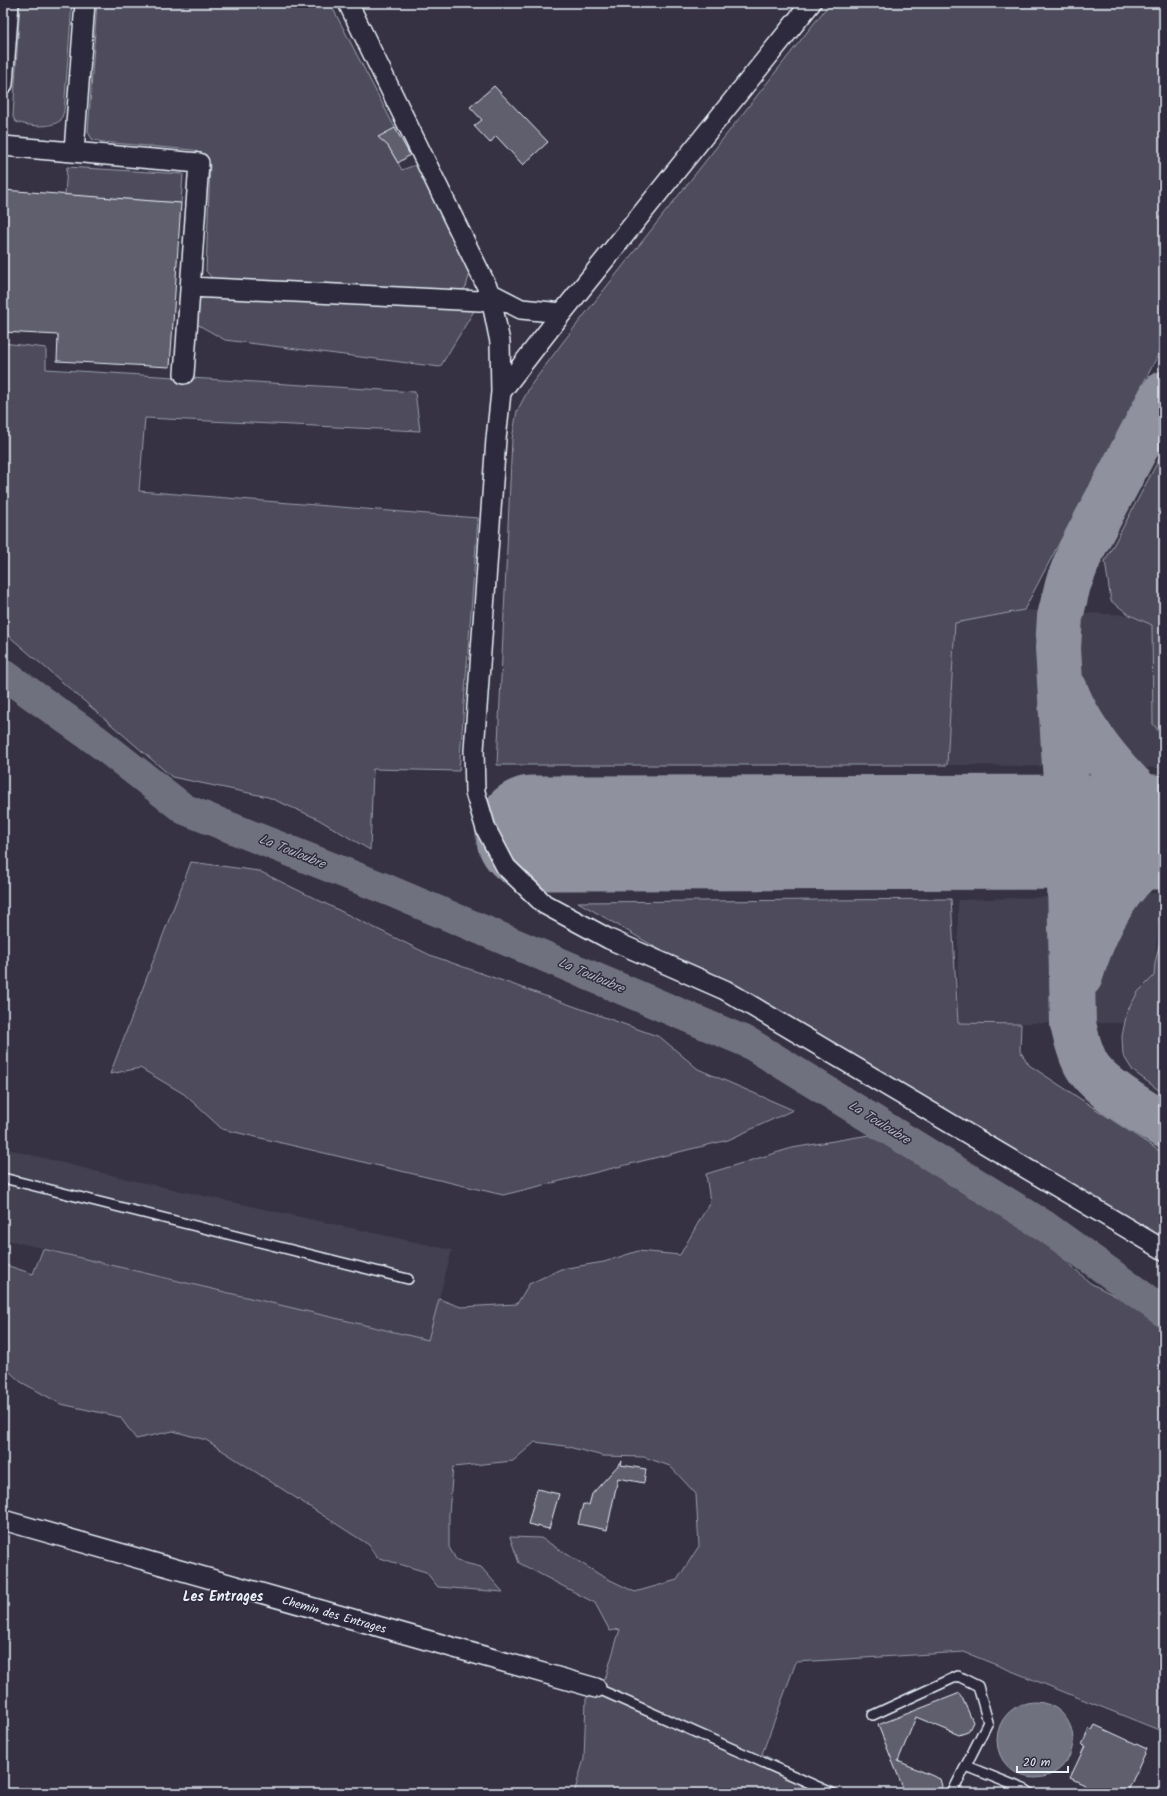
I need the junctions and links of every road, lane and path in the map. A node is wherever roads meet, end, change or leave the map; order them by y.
1 (9, 3) edge
2 (85, 3) edge
3 (348, 3) edge
4 (811, 3) edge
5 (3, 84) edge
6 (3, 146) edge
7 (74, 151) junction
8 (190, 288) junction
9 (490, 293) junction
10 (562, 313) junction
11 (184, 374) dead end
12 (501, 392) junction
13 (3, 1178) edge
14 (1164, 1250) edge
15 (408, 1279) dead end
16 (3, 1520) edge
17 (596, 1688) joint
18 (873, 1715) dead end
19 (966, 1766) junction
20 (832, 1793) edge
21 (952, 1793) edge
22 (1030, 1793) edge

1 - 5 street
2 - 7 street
3 - 9 street
4 - 10 street
6 - 7 street
7 - 8 street
8 - 9 street
8 - 11 street
9 - 10 street
9 - 12 street
10 - 12 street
12 - 14 street
13 - 15 lane
16 - 17 street, Chemin des Entrages
17 - 20 lane
18 - 19 lane
19 - 21 lane
19 - 22 lane

